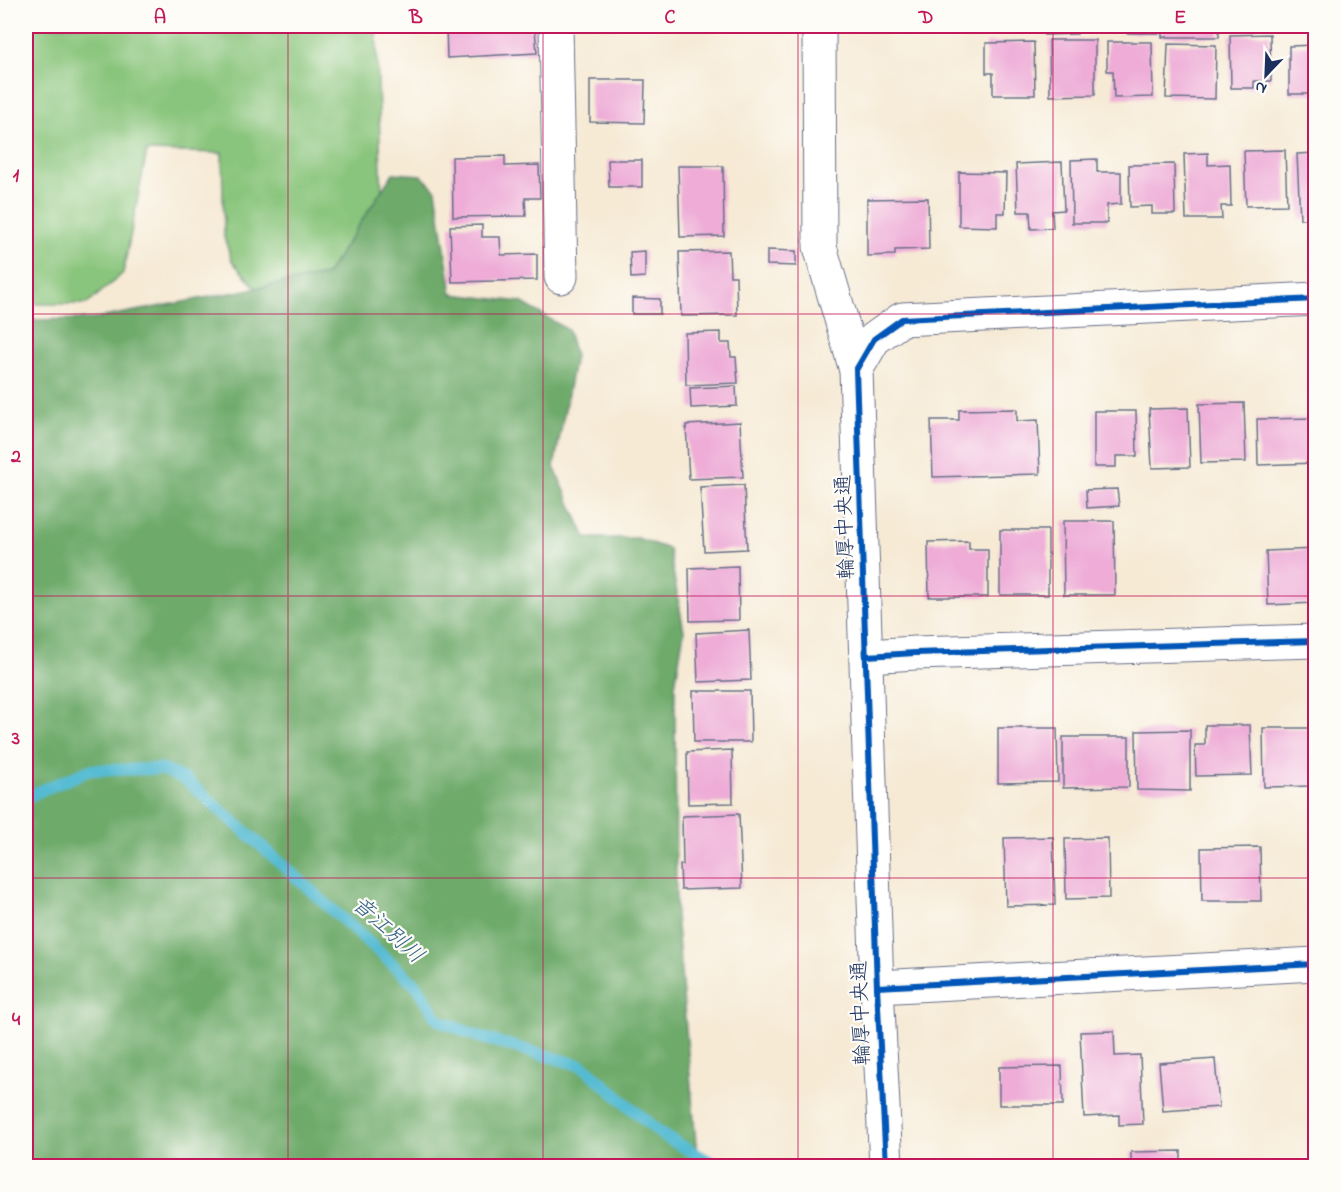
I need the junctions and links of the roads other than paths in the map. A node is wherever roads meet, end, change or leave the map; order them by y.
1 (556, 26) edge
2 (819, 26) edge
3 (561, 277) dead end
4 (1316, 299) edge
5 (856, 370) junction
6 (1316, 641) edge
7 (867, 656) junction
8 (1316, 964) edge
9 (877, 987) junction
10 (886, 1167) edge

1 - 3 street
2 - 5 street, 輪厚中央通
4 - 5 street
5 - 7 street, 輪厚中央通
6 - 7 street
7 - 9 street, 輪厚中央通
8 - 9 street
9 - 10 street, 輪厚中央通

